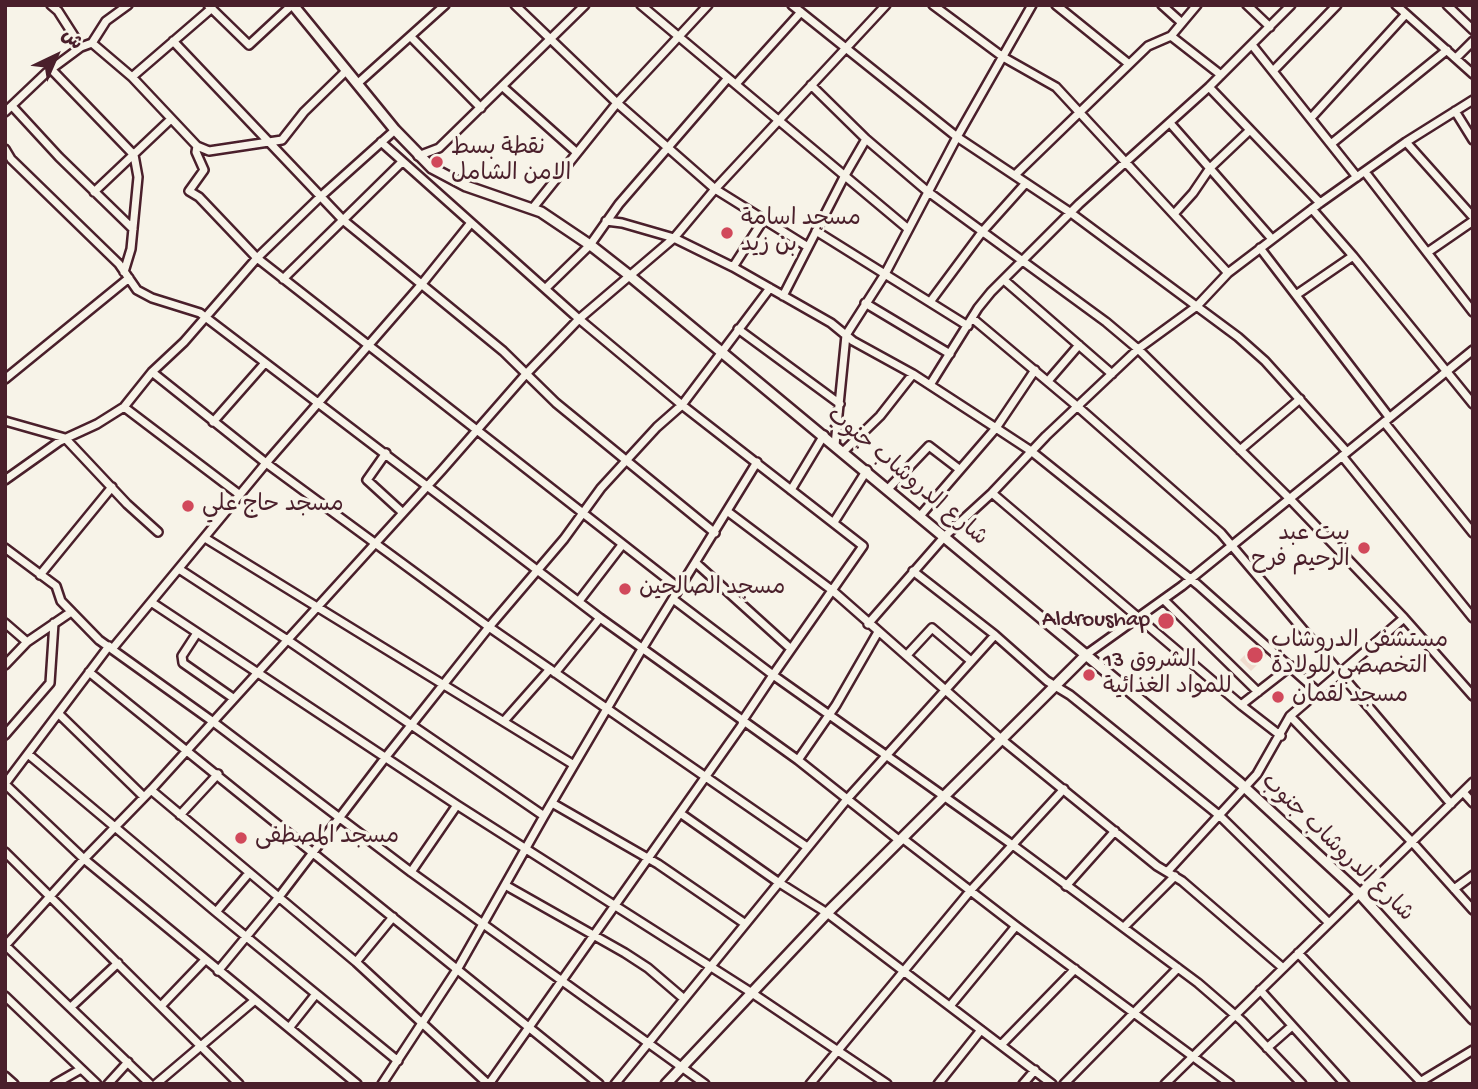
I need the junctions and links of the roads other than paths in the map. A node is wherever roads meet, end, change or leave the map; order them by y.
1 (51, 5) edge
2 (128, 5) edge
3 (292, 5) edge
4 (445, 5) edge
5 (515, 5) edge
6 (585, 5) edge
7 (641, 5) edge
8 (708, 5) edge
9 (792, 5) edge
10 (886, 5) edge
11 (933, 5) edge
12 (1031, 5) edge
13 (1056, 5) edge
14 (1162, 5) edge
15 (1197, 5) edge
16 (1247, 5) edge
17 (1291, 5) edge
18 (1337, 5) edge
19 (1396, 5) edge
20 (1447, 5) edge
21 (210, 7) edge
22 (801, 12) junction
23 (1406, 14) junction
24 (1182, 23) junction
25 (1270, 27) junction
26 (1473, 30) edge
27 (678, 35) junction
28 (1171, 36) junction
29 (411, 37) junction
30 (550, 39) junction
31 (173, 41) junction
32 (1473, 41) edge
33 (92, 43) junction
34 (1252, 45) junction
35 (80, 47) junction
36 (844, 49) junction
37 (1447, 50) junction
38 (1003, 57) junction
39 (1456, 58) junction
40 (1129, 64) junction
41 (52, 70) junction
42 (346, 71) junction
43 (1273, 71) junction
44 (1473, 74) edge
45 (1221, 75) junction
46 (131, 77) junction
47 (728, 78) junction
48 (357, 84) junction
49 (736, 84) junction
50 (811, 85) junction
51 (503, 87) junction
52 (1209, 87) junction
53 (1473, 100) edge
54 (617, 103) junction
55 (12, 106) junction
56 (481, 108) junction
57 (1080, 111) junction
58 (1455, 111) junction
59 (5, 112) edge
60 (1311, 118) junction
61 (171, 119) junction
62 (779, 121) junction
63 (1170, 123) junction
64 (395, 130) junction
65 (1250, 130) junction
66 (957, 137) junction
67 (866, 139) junction
68 (1473, 140) edge
69 (267, 142) junction
70 (381, 142) junction
71 (1406, 142) junction
72 (1331, 144) junction
73 (197, 146) junction
74 (667, 146) junction
75 (5, 149) edge
76 (576, 152) junction
77 (134, 155) junction
78 (418, 156) junction
79 (402, 162) junction
80 (1128, 163) junction
81 (1210, 169) junction
82 (1365, 172) junction
83 (1015, 175) junction
84 (844, 177) junction
85 (1357, 177) junction
86 (1024, 184) junction
87 (715, 189) junction
88 (927, 191) junction
89 (94, 192) junction
90 (319, 198) junction
91 (1320, 203) junction
92 (532, 209) junction
93 (1312, 209) junction
94 (1071, 213) junction
95 (1174, 214) junction
96 (764, 219) junction
97 (1473, 219) edge
98 (342, 220) junction
99 (606, 221) junction
100 (470, 224) junction
101 (907, 228) junction
102 (133, 229) junction
103 (816, 231) junction
104 (982, 232) junction
105 (674, 238) junction
106 (1272, 239) junction
107 (590, 245) junction
108 (808, 247) junction
109 (1260, 248) junction
110 (1428, 252) junction
111 (1353, 256) junction
112 (257, 258) junction
113 (1022, 262) junction
114 (733, 267) junction
115 (1228, 273) junction
116 (885, 274) junction
117 (127, 275) junction
118 (630, 276) junction
119 (283, 279) junction
120 (1004, 280) junction
121 (421, 285) junction
122 (546, 288) junction
123 (770, 288) junction
124 (1296, 295) junction
125 (783, 296) junction
126 (930, 302) junction
127 (865, 303) junction
128 (1197, 306) junction
129 (1473, 312) edge
130 (205, 317) junction
131 (579, 319) junction
132 (970, 322) junction
133 (738, 329) junction
134 (846, 335) junction
135 (1079, 345) junction
136 (369, 346) junction
137 (1138, 349) junction
138 (1473, 350) edge
139 (721, 352) junction
140 (950, 354) junction
141 (265, 363) junction
142 (1035, 370) junction
143 (1447, 371) junction
144 (152, 372) junction
145 (526, 374) junction
146 (913, 374) junction
147 (1112, 374) junction
148 (5, 379) edge
149 (1048, 382) junction
150 (930, 385) junction
151 (1300, 399) junction
152 (318, 403) junction
153 (840, 404) junction
154 (1473, 404) edge
155 (682, 405) junction
156 (124, 407) junction
157 (1078, 407) junction
158 (1386, 420) junction
159 (5, 421) edge
160 (213, 422) junction
161 (996, 428) junction
162 (478, 430) junction
163 (824, 435) junction
164 (65, 438) junction
165 (835, 445) junction
166 (1240, 450) junction
167 (844, 452) junction
168 (1031, 452) junction
169 (386, 453) junction
170 (1344, 454) junction
171 (626, 459) junction
172 (757, 462) junction
173 (266, 463) junction
174 (959, 469) junction
175 (867, 470) junction
176 (5, 480) edge
177 (428, 485) junction
178 (112, 487) junction
179 (888, 489) junction
180 (792, 490) junction
181 (992, 493) junction
182 (240, 495) junction
183 (1289, 498) junction
184 (727, 511) junction
185 (402, 512) junction
186 (582, 512) junction
187 (920, 516) junction
188 (834, 522) junction
189 (158, 532) dead end
190 (715, 533) junction
191 (1473, 533) edge
192 (945, 536) junction
193 (205, 538) junction
194 (374, 543) junction
195 (622, 545) junction
196 (1231, 546) junction
197 (5, 548) edge
198 (696, 563) junction
199 (179, 569) junction
200 (537, 569) junction
201 (913, 571) junction
202 (40, 575) junction
203 (1191, 579) junction
204 (680, 589) junction
205 (833, 591) junction
206 (673, 599) junction
207 (1164, 600) junction
208 (579, 601) junction
209 (151, 602) junction
210 (316, 607) junction
211 (71, 612) junction
212 (1139, 617) junction
213 (600, 618) junction
214 (1404, 618) junction
215 (1473, 618) edge
216 (5, 623) edge
217 (54, 623) junction
218 (868, 624) junction
219 (489, 627) junction
220 (878, 632) junction
221 (197, 633) junction
222 (995, 635) junction
223 (286, 639) junction
224 (27, 642) junction
225 (111, 647) junction
226 (642, 649) junction
227 (791, 649) junction
228 (1087, 654) junction
229 (907, 655) junction
230 (971, 661) junction
231 (5, 665) edge
232 (1291, 666) junction
233 (553, 671) junction
234 (89, 672) junction
235 (256, 672) junction
236 (1339, 672) junction
237 (773, 675) junction
238 (445, 684) junction
239 (1055, 687) junction
240 (946, 689) junction
241 (1317, 691) junction
242 (1258, 692) junction
243 (1473, 696) edge
244 (233, 698) junction
245 (1241, 705) junction
246 (607, 709) junction
247 (59, 714) junction
248 (830, 715) junction
249 (1290, 716) junction
250 (743, 720) junction
251 (212, 721) junction
252 (504, 721) junction
253 (411, 725) junction
254 (5, 735) edge
255 (1281, 736) junction
256 (1002, 739) junction
257 (187, 750) junction
258 (28, 754) junction
259 (886, 755) junction
260 (385, 758) junction
261 (798, 760) junction
262 (574, 765) junction
263 (5, 768) edge
264 (218, 774) junction
265 (12, 775) junction
266 (704, 777) junction
267 (1473, 782) edge
268 (5, 784) edge
269 (1246, 788) junction
270 (1064, 789) junction
271 (151, 790) junction
272 (1463, 792) junction
273 (144, 797) junction
274 (943, 797) junction
275 (848, 798) junction
276 (552, 803) junction
277 (1473, 803) edge
278 (1451, 804) junction
279 (457, 805) junction
280 (680, 813) junction
281 (180, 815) junction
282 (544, 816) junction
283 (1220, 816) junction
284 (340, 819) junction
285 (116, 826) junction
286 (1115, 831) junction
287 (901, 839) junction
288 (1413, 842) junction
289 (1014, 846) junction
290 (807, 847) junction
291 (525, 849) junction
292 (5, 852) edge
293 (313, 853) junction
294 (84, 859) junction
295 (648, 859) junction
296 (411, 872) junction
297 (1167, 872) junction
298 (249, 873) junction
299 (1473, 875) edge
300 (1175, 876) junction
301 (778, 882) junction
302 (505, 885) junction
303 (1066, 886) junction
304 (1454, 889) junction
305 (971, 890) junction
306 (1359, 893) junction
307 (51, 896) junction
308 (279, 897) junction
309 (614, 906) junction
310 (1473, 910) edge
311 (216, 912) junction
312 (827, 914) junction
313 (393, 917) junction
314 (1328, 922) junction
315 (484, 923) junction
316 (744, 923) junction
317 (1016, 926) junction
318 (1124, 928) junction
319 (594, 935) junction
320 (246, 937) junction
321 (5, 946) edge
322 (1298, 953) junction
323 (205, 960) junction
324 (356, 962) junction
325 (118, 963) junction
326 (709, 966) junction
327 (458, 968) junction
328 (1178, 968) junction
329 (1283, 968) junction
330 (1075, 970) junction
331 (218, 971) junction
332 (904, 971) junction
333 (562, 980) junction
334 (1260, 990) junction
335 (752, 993) junction
336 (316, 994) junction
337 (5, 996) edge
338 (683, 999) junction
339 (255, 1000) junction
340 (161, 1006) junction
341 (950, 1006) junction
342 (71, 1007) junction
343 (1133, 1013) junction
344 (1235, 1014) junction
345 (1473, 1019) edge
346 (423, 1023) junction
347 (530, 1026) junction
348 (1292, 1026) junction
349 (289, 1028) junction
350 (981, 1030) junction
351 (647, 1042) junction
352 (1001, 1045) junction
353 (202, 1046) junction
354 (1267, 1048) junction
355 (1473, 1050) edge
356 (838, 1052) junction
357 (1192, 1056) junction
358 (398, 1061) junction
359 (128, 1062) junction
360 (682, 1067) junction
361 (81, 1069) junction
362 (1035, 1070) junction
363 (5, 1076) edge
364 (595, 1083) edge
365 (1421, 1083) edge
366 (14, 1084) edge
367 (55, 1084) edge
368 (97, 1084) edge
369 (108, 1084) edge
370 (150, 1084) edge
371 (156, 1084) edge
372 (239, 1084) edge
373 (357, 1084) edge
374 (382, 1084) edge
375 (489, 1084) edge
376 (615, 1084) edge
377 (666, 1084) edge
378 (705, 1084) edge
379 (810, 1084) edge
380 (887, 1084) edge
381 (938, 1084) edge
382 (1023, 1084) edge
383 (1052, 1084) edge
384 (1064, 1084) edge
385 (1165, 1084) edge
386 (1230, 1084) edge
387 (1302, 1084) edge
388 (1345, 1084) edge

1 - 35 street
2 - 33 street
3 - 21 street
3 - 42 street, شارع الدروشاب جنوب
4 - 29 street
5 - 30 street
6 - 30 street
7 - 27 street
8 - 27 street
9 - 22 street
10 - 36 street
11 - 38 street
12 - 38 street
13 - 40 street
14 - 24 street
15 - 24 street
16 - 25 street
17 - 25 street
18 - 43 street
19 - 23 street
20 - 26 street
21 - 31 street
22 - 36 street
22 - 49 street
23 - 37 street
23 - 60 street
24 - 28 street
25 - 34 street
27 - 47 street
27 - 54 street
28 - 40 street
28 - 45 street
29 - 48 street
29 - 56 street
30 - 51 street
30 - 54 street
31 - 46 street
31 - 69 street
32 - 39 street
33 - 35 street
33 - 46 street
34 - 43 street
34 - 45 street
35 - 41 street
36 - 50 street
36 - 66 street
37 - 39 street
37 - 72 street
38 - 57 street
38 - 66 street
39 - 44 street
40 - 57 street
41 - 55 street
41 - 77 street
42 - 48 street, شارع الدروشاب جنوب
42 - 69 street
43 - 60 street
45 - 52 street
46 - 61 street
47 - 49 street
47 - 74 street
48 - 64 street, شارع الدروشاب جنوب
49 - 62 street
50 - 62 street
50 - 67 street
51 - 56 street
51 - 76 street
52 - 63 street
52 - 65 street
53 - 58 street
54 - 74 street
54 - 76 street
55 - 59 street
55 - 89 street
56 - 78 street
57 - 80 street
57 - 83 street
58 - 68 street
58 - 71 street
60 - 72 street
61 - 73 street
61 - 77 street
62 - 84 street
62 - 87 street
63 - 80 street
63 - 81 street
64 - 70 street
64 - 78 street, شارع الدروشاب جنوب
65 - 81 street
65 - 91 street
66 - 83 street
66 - 88 street
67 - 84 street
67 - 88 street
69 - 73 street
69 - 90 street
70 - 79 street
70 - 90 street
71 - 82 street
71 - 97 street
72 - 85 street
73 - 112 street
74 - 87 street
74 - 99 street
75 - 117 street
76 - 92 street
77 - 89 street
77 - 102 street
78 - 92 street, شارع الدروشاب جنوب
79 - 98 street
79 - 100 street
80 - 94 street
80 - 95 street
81 - 95 street
81 - 106 street
82 - 85 street
82 - 110 street
83 - 86 street
84 - 101 street
84 - 103 street
85 - 91 street
86 - 94 street
86 - 104 street
87 - 96 street
87 - 105 street
88 - 101 street
88 - 104 street
89 - 102 street
90 - 98 street
90 - 112 street
91 - 93 street
92 - 107 street, شارع الدروشاب جنوب
93 - 106 street
93 - 111 street
94 - 113 street
94 - 128 street
95 - 115 street
96 - 108 street
96 - 114 street
97 - 110 street
98 - 119 street
98 - 121 street
99 - 105 street
99 - 107 street
100 - 121 street
100 - 122 street
101 - 116 street
102 - 117 street
103 - 108 street
103 - 116 street
104 - 113 street
104 - 126 street
105 - 114 street
105 - 118 street
106 - 109 street
107 - 118 street, شارع الدروشاب جنوب
107 - 122 street
108 - 125 street
109 - 115 street
109 - 124 street
110 - 129 street
111 - 124 street
111 - 143 street
112 - 119 street
112 - 130 street
113 - 120 street
113 - 137 street
114 - 123 street
115 - 128 street
116 - 126 street
116 - 127 street
117 - 130 street
117 - 148 street
118 - 131 street
118 - 139 street, شارع الدروشاب جنوب
119 - 136 street
120 - 132 street
120 - 135 street
121 - 136 street
121 - 145 street
122 - 131 street
123 - 125 street
123 - 133 street
124 - 158 street
125 - 134 street
126 - 132 street
127 - 134 street
127 - 140 street
128 - 137 street
128 - 151 street
130 - 141 street
130 - 144 street
131 - 145 street
131 - 155 street
132 - 140 street
132 - 142 street
133 - 139 street
133 - 153 street
134 - 146 street
134 - 153 street
135 - 147 street
135 - 149 street
136 - 152 street
136 - 162 street
137 - 147 street
137 - 166 street
138 - 143 street
139 - 155 street
139 - 163 street, شارع الدروشاب جنوب
140 - 150 street
141 - 152 street
141 - 160 street
142 - 149 street
142 - 161 street
143 - 154 street
143 - 158 street
144 - 156 street
144 - 160 street
145 - 162 street
145 - 171 street
146 - 150 street
146 - 167 street
147 - 157 street
149 - 157 street
150 - 161 street
151 - 166 street
151 - 170 street
152 - 169 street
152 - 173 street
153 - 165 street
155 - 171 street
155 - 172 street
156 - 164 street
156 - 182 street
157 - 168 street
157 - 196 street
158 - 170 street
158 - 191 street
159 - 164 street
160 - 173 street
161 - 168 street
161 - 174 street
162 - 177 street
162 - 186 street
163 - 165 street, شارع الدروشاب جنوب
163 - 180 street
164 - 176 street
164 - 178 street
165 - 167 street, شارع الدروشاب جنوب
166 - 183 street
167 - 175 street, شارع الدروشاب جنوب
168 - 181 street
168 - 203 street
169 - 177 street
169 - 185 street
170 - 183 street
170 - 215 street
171 - 186 street
171 - 190 street
172 - 180 street
172 - 184 street
173 - 182 street
173 - 194 street
174 - 179 street
174 - 187 street
175 - 179 street, شارع الدروشاب جنوب
175 - 188 street
177 - 185 street
177 - 200 street
178 - 189 street
178 - 202 street
179 - 187 street, شارع الدروشاب جنوب
180 - 188 street
181 - 192 street
181 - 212 street
182 - 193 street
183 - 196 street
183 - 214 street
184 - 190 street
184 - 205 street
185 - 194 street
186 - 195 street
186 - 200 street
187 - 192 street, شارع الدروشاب جنوب
188 - 205 street
190 - 198 street
192 - 201 street
192 - 228 street, شارع الدروشاب جنوب
193 - 199 street
193 - 210 street
194 - 210 street
194 - 219 street
195 - 204 street
195 - 208 street
196 - 203 street
196 - 236 street
197 - 202 street
198 - 204 street
198 - 227 street
199 - 209 street
199 - 223 street
200 - 208 street
200 - 219 street
201 - 218 street
201 - 222 street
202 - 211 street
203 - 207 street
203 - 232 street
204 - 206 street
205 - 218 street
205 - 227 street
206 - 226 street
206 - 237 street
207 - 212 street
207 - 242 street
208 - 213 street
209 - 221 street
209 - 225 street
210 - 223 street
210 - 238 street
211 - 217 street
211 - 225 street
212 - 228 street
212 - 245 street
213 - 226 street
213 - 233 street
214 - 236 street
214 - 243 street
216 - 224 street
217 - 224 street
217 - 254 street
218 - 220 street
219 - 233 street
219 - 238 street
220 - 229 street
220 - 248 street
221 - 235 street
221 - 244 street
222 - 230 street
222 - 239 street
223 - 235 street
223 - 253 street
224 - 231 street
225 - 234 street
225 - 251 street
226 - 246 street
226 - 250 street
227 - 237 street
228 - 239 street
228 - 269 street, شارع الدروشاب جنوب
229 - 230 street
229 - 240 street
230 - 240 street
232 - 241 street
232 - 242 street
233 - 246 street
233 - 252 street
234 - 247 street
234 - 257 street
235 - 244 street
235 - 260 street
236 - 241 street
236 - 278 street
237 - 248 street
237 - 250 street
238 - 252 street
238 - 253 street
239 - 256 street
239 - 283 street
240 - 256 street
240 - 259 street
241 - 249 street
242 - 245 street
244 - 251 street
245 - 255 street
246 - 262 street
246 - 266 street
247 - 258 street
247 - 273 street
248 - 259 street
248 - 261 street
249 - 255 street
249 - 288 street
250 - 261 street
250 - 266 street
251 - 257 street
251 - 284 street
252 - 262 street
253 - 260 street
253 - 282 street
255 - 269 street
256 - 270 street
256 - 274 street
257 - 264 street
257 - 271 street
258 - 265 street
258 - 285 street
259 - 274 street
259 - 275 street
260 - 279 street
260 - 284 street
261 - 275 street
262 - 276 street
263 - 265 street
264 - 281 street
264 - 293 street
265 - 268 street
266 - 280 street
266 - 290 street
267 - 272 street
268 - 294 street
269 - 283 street
269 - 306 street, شارع الدروشاب جنوب
270 - 286 street
270 - 289 street
271 - 273 street
271 - 281 street
272 - 277 street
272 - 278 street
273 - 285 street
274 - 287 street
274 - 289 street
275 - 287 street
275 - 290 street
276 - 282 street
276 - 295 street
278 - 288 street
279 - 291 street
279 - 296 street
280 - 295 street
280 - 301 street
281 - 298 street
282 - 291 street
283 - 297 street
283 - 314 street
284 - 293 street
284 - 296 street
285 - 294 street
285 - 311 street
286 - 297 street
286 - 303 street
287 - 305 street
287 - 312 street
288 - 304 street
288 - 306 street
289 - 303 street
289 - 305 street
290 - 301 street
291 - 302 street
291 - 309 street
292 - 307 street
293 - 308 street
293 - 313 street
294 - 307 street
294 - 323 street
295 - 309 street
295 - 316 street
296 - 315 street
297 - 300 street
298 - 308 street
298 - 311 street
299 - 304 street
300 - 318 street
300 - 329 street
301 - 312 street
301 - 316 street
302 - 315 street
302 - 319 street
303 - 318 street
304 - 310 street
305 - 317 street
305 - 332 street
306 - 314 street
306 - 345 street, شارع الدروشاب جنوب
307 - 321 street
307 - 325 street
308 - 320 street
308 - 324 street
309 - 319 street
309 - 326 street
311 - 320 street
312 - 332 street
312 - 335 street
313 - 324 street
313 - 327 street
314 - 322 street
315 - 327 street
315 - 333 street
316 - 326 street
317 - 330 street
317 - 341 street
318 - 328 street
319 - 333 street
319 - 338 street
320 - 331 street
320 - 336 street
321 - 342 street
322 - 329 street
322 - 365 street
323 - 331 street
323 - 340 street
324 - 346 street
325 - 340 street
325 - 342 street
326 - 335 street
326 - 338 street
327 - 346 street
327 - 347 street
328 - 343 street
328 - 344 street
329 - 334 street
330 - 343 street
330 - 352 street
331 - 339 street
332 - 341 street
332 - 356 street
333 - 347 street
333 - 351 street
334 - 344 street
334 - 348 street
335 - 356 street
335 - 360 street
336 - 349 street
336 - 358 street
337 - 361 street
338 - 351 street
339 - 349 street
339 - 353 street
340 - 353 street
341 - 350 street
342 - 359 street
343 - 357 street
343 - 384 street
344 - 354 street
344 - 357 street
346 - 358 street
346 - 375 street
347 - 364 street
347 - 375 street
348 - 354 street
348 - 388 street
349 - 373 street
350 - 352 street
350 - 381 street
351 - 360 street
351 - 376 street
352 - 362 street
353 - 371 street
353 - 372 street
354 - 387 street
355 - 365 street
356 - 379 street
356 - 380 street
357 - 385 street
357 - 386 street
358 - 374 street
359 - 369 street
359 - 370 street
360 - 377 street
360 - 378 street
361 - 367 street
361 - 368 street
362 - 382 street
362 - 383 street
363 - 366 street

